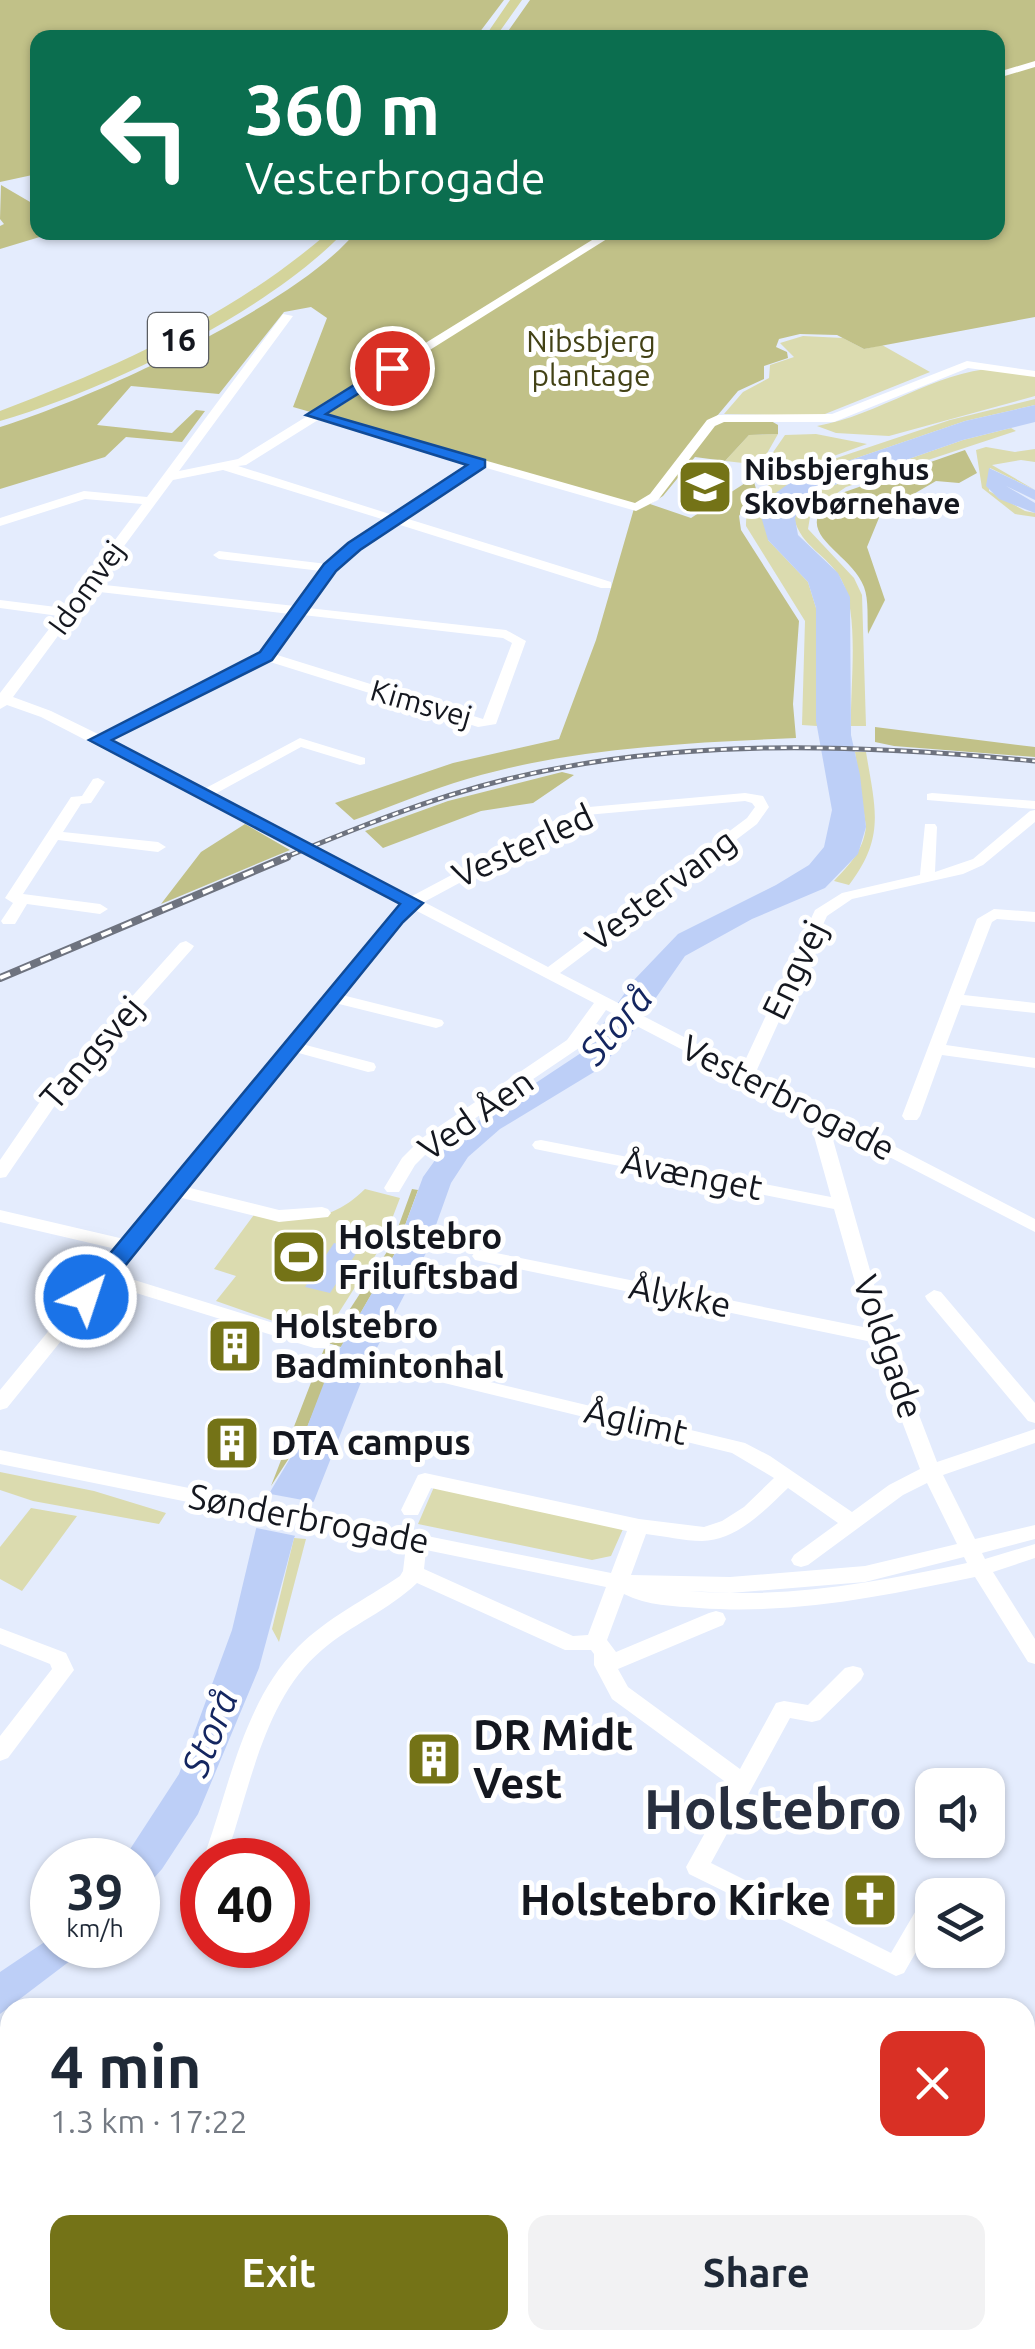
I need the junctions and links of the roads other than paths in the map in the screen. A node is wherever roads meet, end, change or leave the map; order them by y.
1 (516, 0) edge
2 (495, 30) edge
3 (1035, 64) edge
4 (1005, 73) edge
5 (328, 240) edge
6 (600, 240) edge
7 (287, 316) dead end
8 (1035, 374) edge
9 (314, 415) junction
10 (0, 416) edge
11 (480, 464) junction
12 (227, 466) junction
13 (167, 477) junction
14 (150, 501) junction
15 (394, 520) junction
16 (0, 522) edge
17 (219, 556) dead end
18 (330, 568) junction
19 (606, 584) dead end
20 (88, 587) junction
21 (0, 604) edge
22 (298, 610) junction
23 (70, 613) junction
24 (266, 656) junction
25 (2, 700) edge
26 (98, 740) junction
27 (360, 761) dead end
28 (98, 782) dead end
29 (203, 795) junction
30 (932, 797) dead end
31 (758, 800) joint
32 (1035, 805) edge
33 (1035, 814) edge
34 (930, 827) dead end
35 (53, 835) junction
36 (158, 847) dead end
37 (928, 878) junction
38 (12, 899) edge
39 (413, 903) junction
40 (100, 910) dead end
41 (1035, 917) edge
42 (9, 921) dead end
43 (186, 946) dead end
44 (549, 974) junction
45 (332, 998) junction
46 (952, 999) junction
47 (603, 1002) junction
48 (1035, 1008) edge
49 (436, 1023) dead end
50 (292, 1046) junction
51 (936, 1048) junction
52 (1035, 1063) edge
53 (368, 1067) dead end
54 (746, 1076) junction
55 (911, 1116) dead end
56 (831, 1120) junction
57 (541, 1144) dead end
58 (1, 1168) edge
59 (393, 1188) dead end
60 (174, 1190) junction
61 (844, 1204) junction
62 (322, 1213) dead end
63 (0, 1216) edge
64 (1035, 1226) edge
65 (128, 1246) junction
66 (481, 1256) dead end
67 (104, 1276) junction
68 (934, 1296) dead end
69 (879, 1336) junction
70 (321, 1344) dead end
71 (403, 1367) dead end
72 (4, 1391) edge
73 (1035, 1416) edge
74 (1035, 1436) edge
75 (0, 1457) edge
76 (932, 1471) junction
77 (787, 1477) junction
78 (411, 1510) dead end
79 (850, 1521) junction
80 (639, 1526) junction
81 (1035, 1532) edge
82 (417, 1540) junction
83 (1035, 1551) edge
84 (974, 1559) junction
85 (801, 1560) dead end
86 (413, 1573) junction
87 (617, 1582) junction
88 (716, 1619) dead end
89 (0, 1636) edge
90 (596, 1642) junction
91 (1035, 1656) edge
92 (605, 1665) junction
93 (853, 1674) dead end
94 (0, 1752) edge
95 (742, 1782) junction
96 (222, 1838) edge
97 (915, 1933) edge

1 - 2 main road
3 - 4 street
5 - 10 main road, 16
6 - 9 street
7 - 13 street, Idomvej
8 - 11 street
9 - 11 street
9 - 12 street
11 - 15 street
12 - 13 street
12 - 15 street
13 - 14 street, Idomvej
14 - 16 street
14 - 20 street, Idomvej
15 - 18 street
15 - 19 street
17 - 18 street
18 - 22 street
20 - 22 street
20 - 23 street, Idomvej
21 - 23 street
22 - 24 street
22 - 24 street, Kimsvej
23 - 25 street, Idomvej
24 - 26 street
25 - 26 street, Vesterbrogade
26 - 29 street, Vesterbrogade
27 - 29 street
28 - 35 street
29 - 39 street, Vesterbrogade
30 - 32 street
31 - 39 street, Vesterled
31 - 44 street, Vestervang
33 - 37 street, Engvej
34 - 37 street
35 - 36 street
35 - 38 street
37 - 54 street, Engvej
38 - 40 street
38 - 42 street
39 - 44 street, Vesterbrogade
39 - 45 street, Vesterled
41 - 46 street
43 - 58 street, Tangsvej
44 - 47 street, Vesterbrogade
45 - 49 street
45 - 50 street, Vesterled
46 - 48 street
46 - 51 street
47 - 54 street, Vesterbrogade
47 - 59 street, Ved Åen
50 - 53 street
50 - 60 street, Vesterled
51 - 52 street
51 - 55 street
54 - 56 street, Vesterbrogade
56 - 61 street, Voldgade
56 - 64 street, Vesterbrogade
57 - 61 street, Åvænget
60 - 62 street
60 - 65 street, Vesterled
61 - 69 street, Voldgade
63 - 65 street
65 - 67 street, Vesterled
66 - 69 street, Ålykke
67 - 70 street
67 - 72 street, Vesterled
68 - 73 street
69 - 76 street, Voldgade
71 - 77 street, Åglimt
74 - 76 street
75 - 82 street, Sønderbrogade
76 - 79 street
76 - 84 street, Voldgade
77 - 79 street, Åglimt
77 - 80 street
78 - 80 street
79 - 85 street
80 - 87 street
81 - 84 street
82 - 86 street
82 - 87 street, Sønderbrogade
83 - 84 street
84 - 87 street, Sønderbrogade
84 - 91 street, Voldgade
86 - 90 street
86 - 96 street
87 - 90 street
88 - 92 street
89 - 94 street
90 - 92 street
92 - 95 street
93 - 95 street
95 - 97 street

